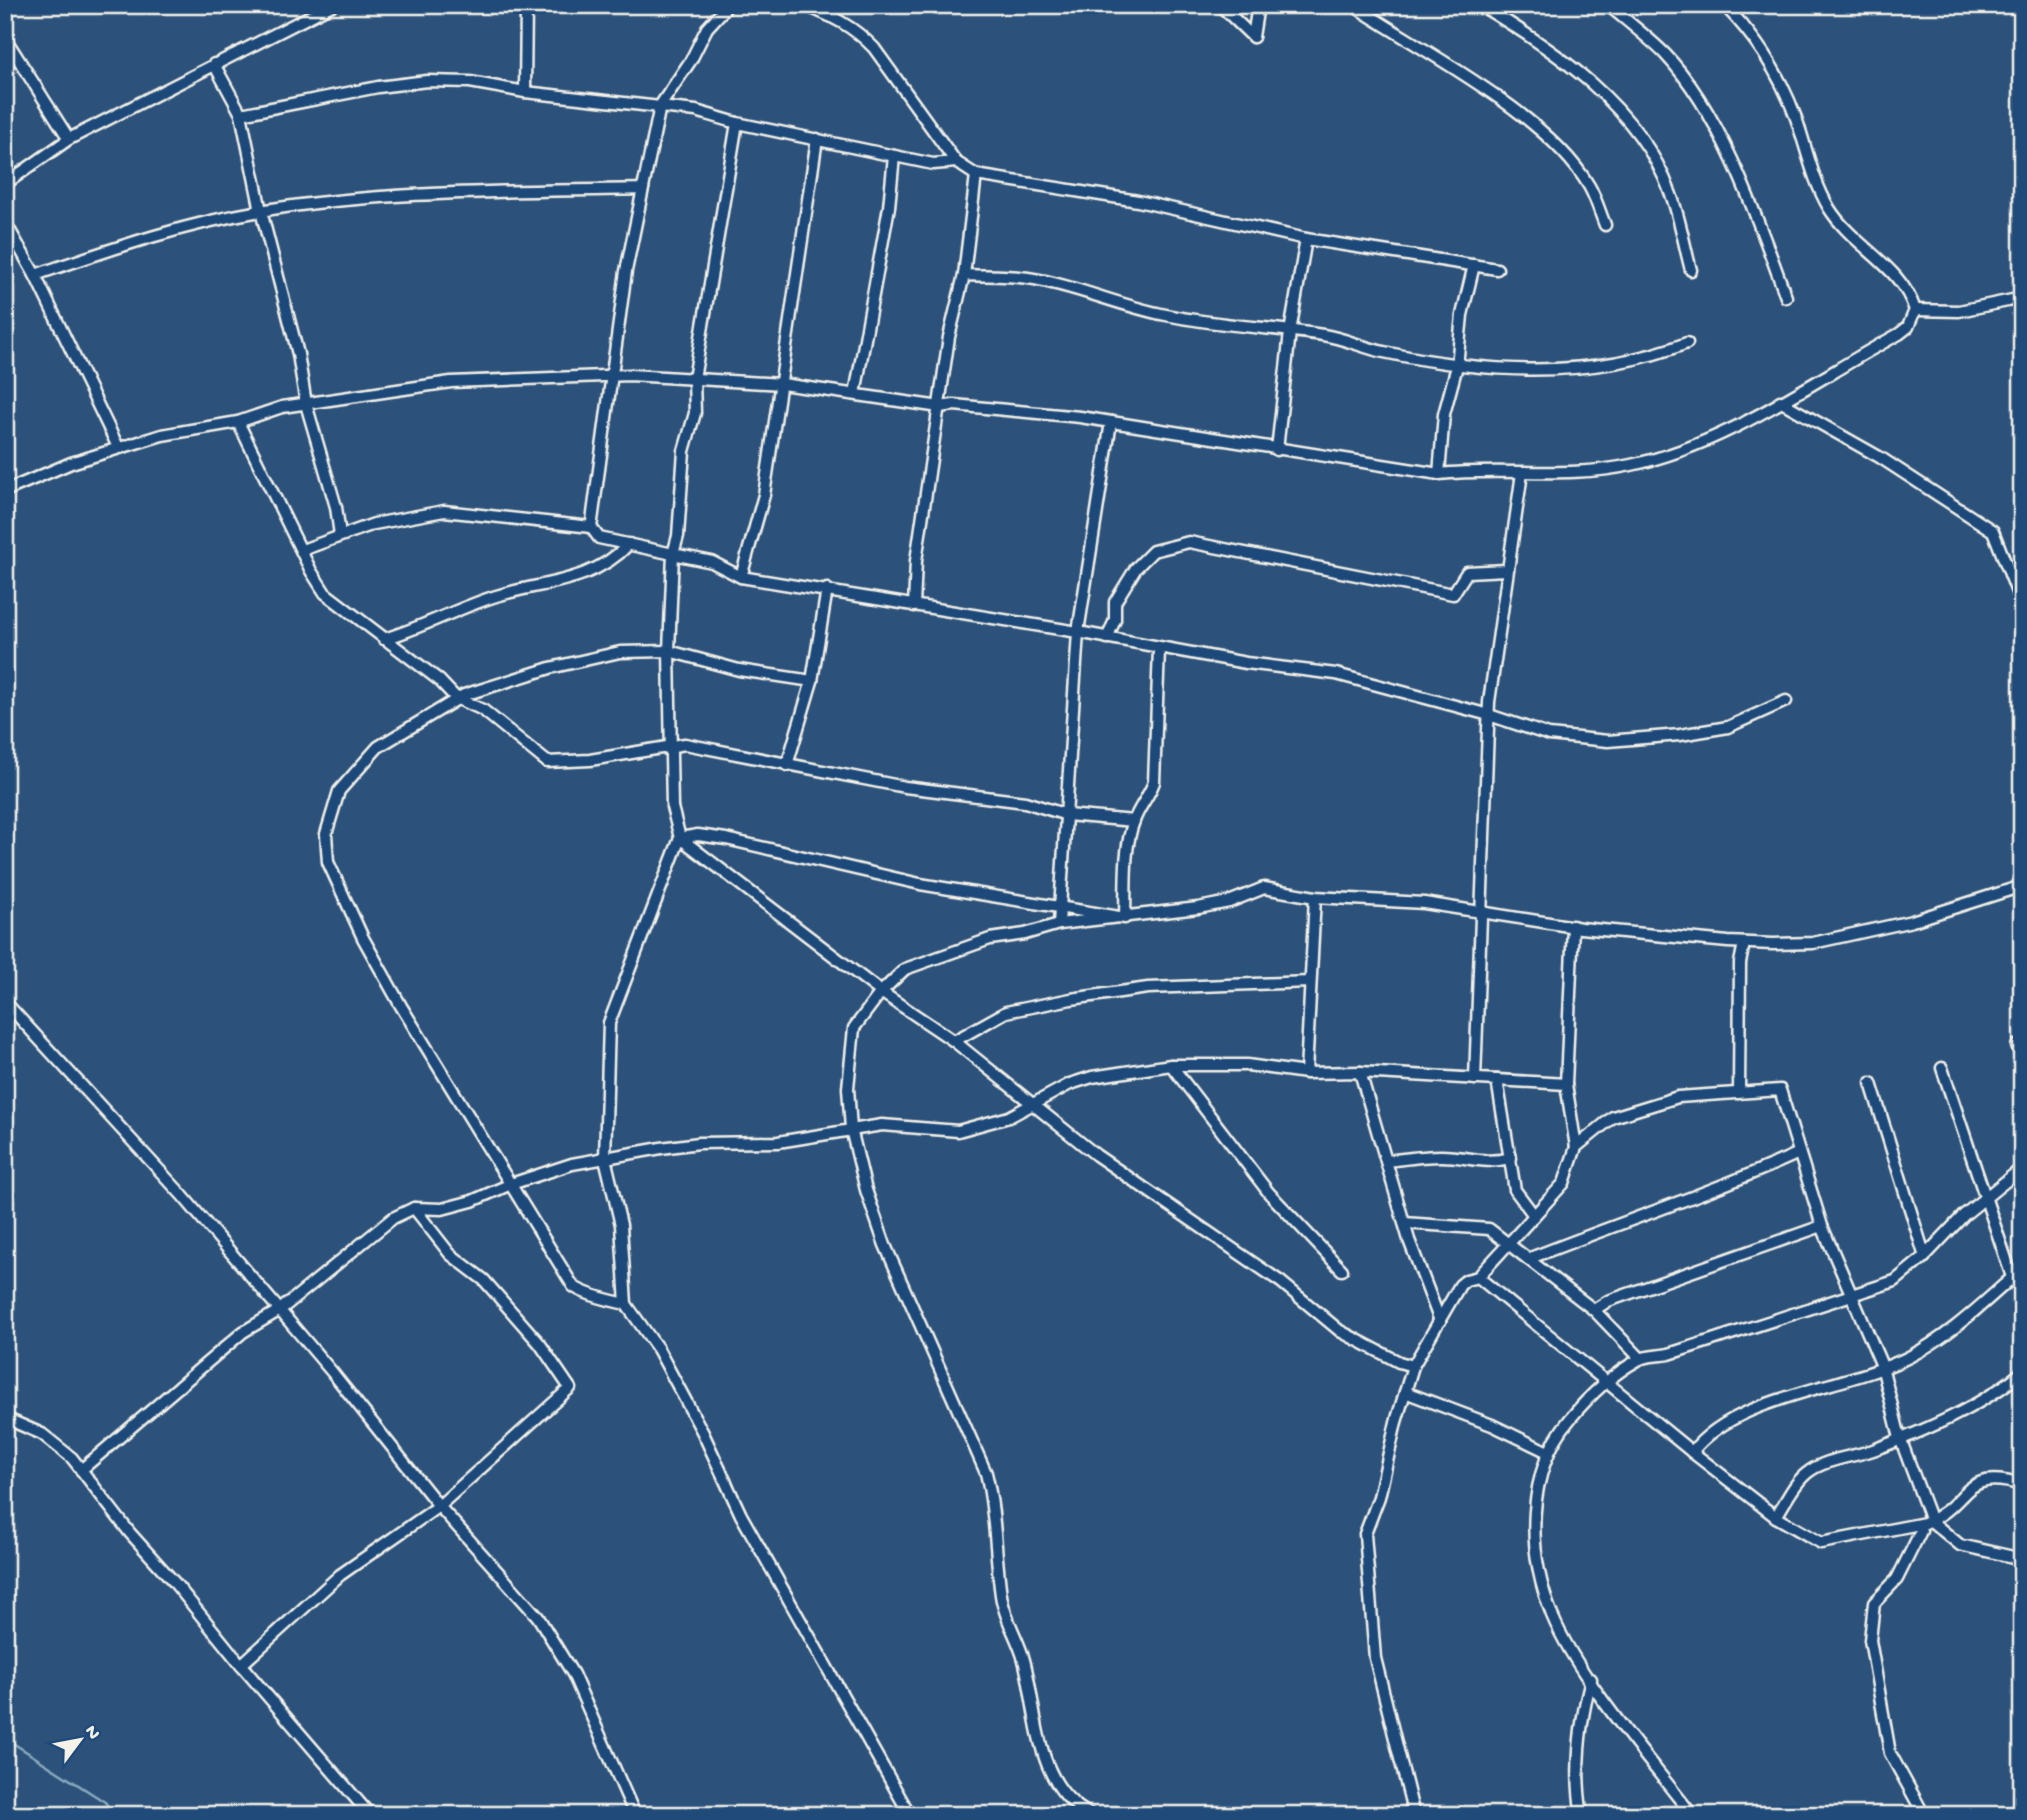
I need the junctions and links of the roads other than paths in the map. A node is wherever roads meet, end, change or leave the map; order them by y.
1 (332, 5) edge
2 (526, 5) edge
3 (728, 5) edge
4 (804, 5) edge
5 (1220, 5) edge
6 (1258, 5) edge
7 (1353, 5) edge
8 (1480, 5) edge
9 (1608, 5) edge
10 (1724, 5) edge
11 (5, 38) edge
12 (214, 64) junction
13 (525, 92) junction
14 (660, 106) junction
15 (240, 114) junction
16 (737, 123) junction
17 (69, 139) junction
18 (817, 139) junction
19 (894, 156) junction
20 (956, 162) junction
21 (976, 175) junction
22 (5, 184) edge
23 (643, 189) junction
24 (261, 211) junction
25 (5, 222) edge
26 (1605, 225) dead end
27 (1306, 239) junction
28 (1474, 265) junction
29 (1497, 269) dead end
30 (1691, 270) dead end
31 (35, 275) junction
32 (964, 275) junction
33 (1786, 298) dead end
34 (2022, 298) edge
35 (1914, 310) junction
36 (1290, 332) junction
37 (1687, 343) dead end
38 (1457, 366) junction
39 (610, 375) junction
40 (694, 379) junction
41 (782, 384) junction
42 (855, 394) junction
43 (1780, 401) junction
44 (306, 404) junction
45 (940, 407) junction
46 (239, 422) junction
47 (1111, 422) junction
48 (118, 447) junction
49 (1277, 450) junction
50 (1522, 473) junction
51 (1439, 474) junction
52 (5, 491) edge
53 (592, 527) junction
54 (340, 535) junction
55 (629, 544) junction
56 (302, 550) junction
57 (673, 554) junction
58 (1506, 570) junction
59 (741, 577) junction
60 (827, 589) junction
61 (2022, 605) edge
62 (914, 606) junction
63 (1078, 632) junction
64 (1107, 638) junction
65 (384, 639) junction
66 (1159, 649) junction
67 (669, 651) junction
68 (813, 681) junction
69 (456, 698) junction
70 (1786, 701) dead end
71 (1489, 715) junction
72 (673, 746) junction
73 (787, 765) junction
74 (1067, 815) junction
75 (1134, 821) junction
76 (680, 838) junction
77 (2022, 886) edge
78 (1315, 897) junction
79 (1060, 908) junction
80 (1483, 911) junction
81 (1125, 918) junction
82 (1059, 923) junction
83 (1573, 926) junction
84 (1744, 943) junction
85 (1310, 982) junction
86 (881, 992) junction
87 (5, 1002) edge
88 (954, 1041) junction
89 (2022, 1045) edge
90 (2022, 1058) edge
91 (1171, 1065) junction
92 (1942, 1068) dead end
93 (1360, 1072) junction
94 (1306, 1073) junction
95 (1475, 1079) junction
96 (1497, 1080) junction
97 (1871, 1083) dead end
98 (1566, 1084) junction
99 (1739, 1093) junction
100 (1033, 1105) junction
101 (851, 1129) junction
102 (1576, 1147) junction
103 (1800, 1153) junction
104 (605, 1158) junction
105 (1511, 1158) junction
106 (1386, 1161) junction
107 (2022, 1168) edge
108 (511, 1184) junction
109 (1986, 1196) junction
110 (415, 1208) junction
111 (1533, 1214) junction
112 (1404, 1223) junction
113 (1822, 1226) junction
114 (1509, 1243) junction
115 (1925, 1256) junction
116 (1528, 1259) junction
117 (2022, 1269) edge
118 (1342, 1270) dead end
119 (1478, 1277) junction
120 (2012, 1277) junction
121 (1849, 1294) junction
122 (2022, 1294) edge
123 (626, 1304) junction
124 (280, 1310) junction
125 (1594, 1310) junction
126 (1440, 1321) junction
127 (1640, 1358) junction
128 (1413, 1366) junction
129 (1882, 1366) junction
130 (2022, 1372) edge
131 (1607, 1384) junction
132 (1405, 1392) junction
133 (5, 1418) edge
134 (1900, 1438) junction
135 (1548, 1452) junction
136 (1692, 1452) junction
137 (81, 1470) junction
138 (2022, 1485) edge
139 (439, 1506) junction
140 (1776, 1517) junction
141 (1931, 1521) junction
142 (1919, 1525) junction
143 (2022, 1559) edge
144 (241, 1665) junction
145 (1591, 1679) junction
146 (370, 1815) edge
147 (635, 1815) edge
148 (910, 1815) edge
149 (1091, 1815) edge
150 (1415, 1815) edge
151 (1582, 1815) edge
152 (1692, 1815) edge
153 (1924, 1815) edge

1 - 12 street
2 - 13 street
3 - 14 street
4 - 20 street
5 - 6 street
7 - 26 street
8 - 30 street
9 - 33 street
10 - 35 street
11 - 17 street
12 - 15 street
12 - 17 street
13 - 14 street
13 - 15 street
14 - 16 street
14 - 23 street
15 - 24 street
16 - 18 street
16 - 40 street
17 - 22 street
18 - 19 street
18 - 41 street
19 - 20 street
19 - 42 street
20 - 21 street
21 - 27 street
21 - 32 street
23 - 24 street
23 - 39 street
24 - 31 street
24 - 44 street
25 - 31 street
27 - 28 street
27 - 36 street
28 - 29 street
28 - 38 street
31 - 48 street
32 - 36 street
32 - 45 street
34 - 35 street
35 - 43 street
36 - 38 street
36 - 49 street
37 - 38 street
38 - 51 street
39 - 40 street
39 - 44 street
39 - 53 street
40 - 41 street
40 - 57 street
41 - 42 street
41 - 59 street
42 - 45 street
43 - 50 street
43 - 61 street
44 - 46 street
44 - 54 street
45 - 47 street
45 - 62 street
46 - 48 street
46 - 56 street
47 - 49 street
47 - 63 street
48 - 52 street
49 - 51 street
50 - 51 street
50 - 58 street
53 - 54 street
53 - 55 street
54 - 56 street
55 - 57 street
55 - 65 street
56 - 65 street
57 - 59 street
57 - 67 street
58 - 64 street
58 - 71 street
59 - 60 street
60 - 62 street
60 - 68 street
62 - 63 street
63 - 64 street
63 - 74 street
64 - 66 street
65 - 69 street
66 - 71 street
66 - 75 street
67 - 68 street
67 - 69 street
67 - 72 street
68 - 73 street
69 - 72 street
69 - 108 street
70 - 71 street
71 - 80 street
72 - 73 street
72 - 76 street
73 - 74 street
74 - 75 street
74 - 79 street
75 - 81 street
76 - 79 street
76 - 86 street
76 - 104 street
77 - 84 street
78 - 80 street
78 - 81 street
78 - 85 street
79 - 81 street
79 - 82 street
80 - 83 street
80 - 95 street
81 - 82 street
82 - 86 street
83 - 84 street
83 - 98 street
84 - 99 street
85 - 88 street
85 - 94 street
86 - 88 street
86 - 101 street
87 - 124 street
88 - 100 street
89 - 90 street
91 - 94 street
91 - 100 street
91 - 118 street
92 - 109 street
93 - 94 street
93 - 95 street
93 - 106 street
95 - 96 street
96 - 98 street
96 - 105 street
97 - 115 street
98 - 102 street
99 - 102 street
99 - 103 street
100 - 101 street
100 - 128 street
101 - 104 street
101 - 149 street
102 - 111 street
103 - 113 street
103 - 116 street
104 - 108 street
104 - 123 street
105 - 106 street
105 - 111 street
106 - 112 street
107 - 109 street
108 - 110 street
108 - 123 street
109 - 115 street
109 - 120 street
110 - 124 street
110 - 139 street
111 - 114 street
112 - 114 street
112 - 126 street
113 - 121 street
113 - 125 street
114 - 116 street
114 - 119 street
115 - 121 street
116 - 125 street
117 - 120 street
119 - 126 street
119 - 131 street
120 - 122 street
120 - 129 street
121 - 127 street
121 - 129 street
123 - 148 street
124 - 137 street
124 - 139 street
125 - 127 street
126 - 128 street
127 - 131 street
128 - 132 street
129 - 134 street
129 - 136 street
130 - 134 street
131 - 135 street
131 - 136 street
132 - 135 street
132 - 150 street
133 - 137 street
134 - 140 street
134 - 141 street
135 - 145 street
136 - 140 street
137 - 144 street
138 - 141 street
139 - 144 street
139 - 147 street
140 - 142 street
141 - 142 street
141 - 143 street
142 - 153 street
144 - 146 street
145 - 151 street
145 - 152 street

